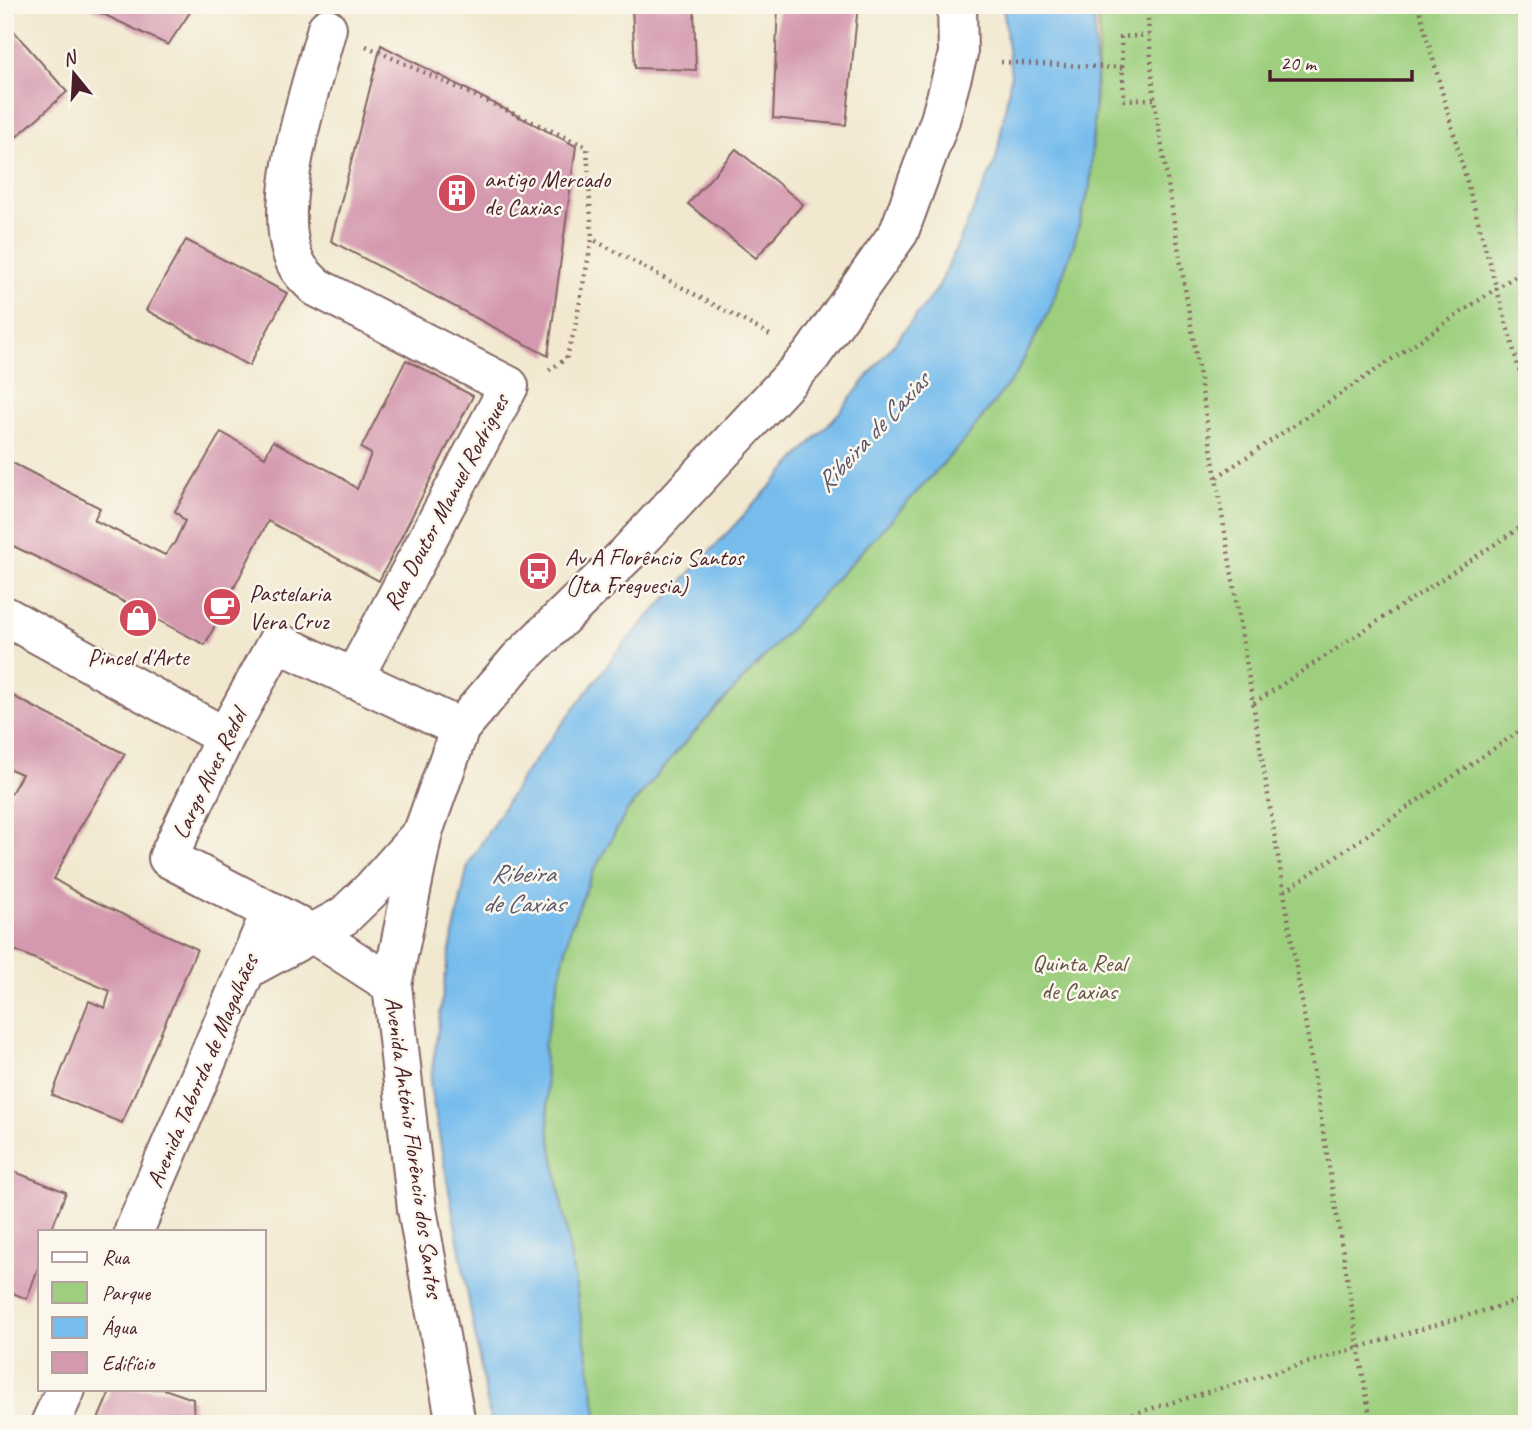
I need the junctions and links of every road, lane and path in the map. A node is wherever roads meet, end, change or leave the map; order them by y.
1 (957, 5) edge
2 (1147, 5) edge
3 (1418, 5) edge
4 (327, 28) joint
5 (1149, 35) junction
6 (995, 61) dead end
7 (1123, 68) junction
8 (1154, 99) junction
9 (592, 239) junction
10 (1527, 268) edge
11 (1497, 288) junction
12 (811, 356) junction
13 (509, 386) junction
14 (1527, 398) edge
15 (1217, 477) junction
16 (1527, 523) edge
17 (5, 616) edge
18 (353, 679) junction
19 (1254, 703) junction
20 (1527, 726) edge
21 (460, 728) junction
22 (225, 737) junction
23 (423, 832) junction
24 (1285, 891) junction
25 (271, 911) junction
26 (313, 933) junction
27 (245, 970) junction
28 (392, 985) junction
29 (134, 1230) edge
30 (1527, 1298) edge
31 (1360, 1346) junction
32 (66, 1390) edge
33 (50, 1424) edge
34 (456, 1424) edge
35 (1099, 1424) edge
36 (1371, 1424) edge

1 - 12 street, Avenida António Florêncio dos Santos
2 - 5 path
3 - 11 path
4 - 9 path
4 - 13 street, Rua Doutor Manuel Rodrigues
5 - 7 path
5 - 8 path
6 - 7 path
7 - 8 path
8 - 15 path
9 - 12 path
9 - 13 path
10 - 11 path
11 - 14 path
11 - 15 path
12 - 21 street, Avenida António Florêncio dos Santos
13 - 18 street, Rua Doutor Manuel Rodrigues
15 - 19 path
16 - 19 path
17 - 22 street
18 - 21 street, Largo Alves Redol
18 - 22 street, Largo Alves Redol
19 - 24 path
20 - 24 path
21 - 23 street, Avenida António Florêncio dos Santos
22 - 25 street, Largo Alves Redol
23 - 26 street
23 - 28 street, Avenida António Florêncio dos Santos
24 - 31 path
25 - 26 street, Largo Alves Redol
25 - 27 street, Avenida Taborda de Magalhães
26 - 27 street
26 - 28 street, Largo Alves Redol
27 - 29 street, Avenida Taborda de Magalhães
28 - 34 street, Avenida António Florêncio dos Santos
30 - 31 path
31 - 35 path
31 - 36 path
32 - 33 street

